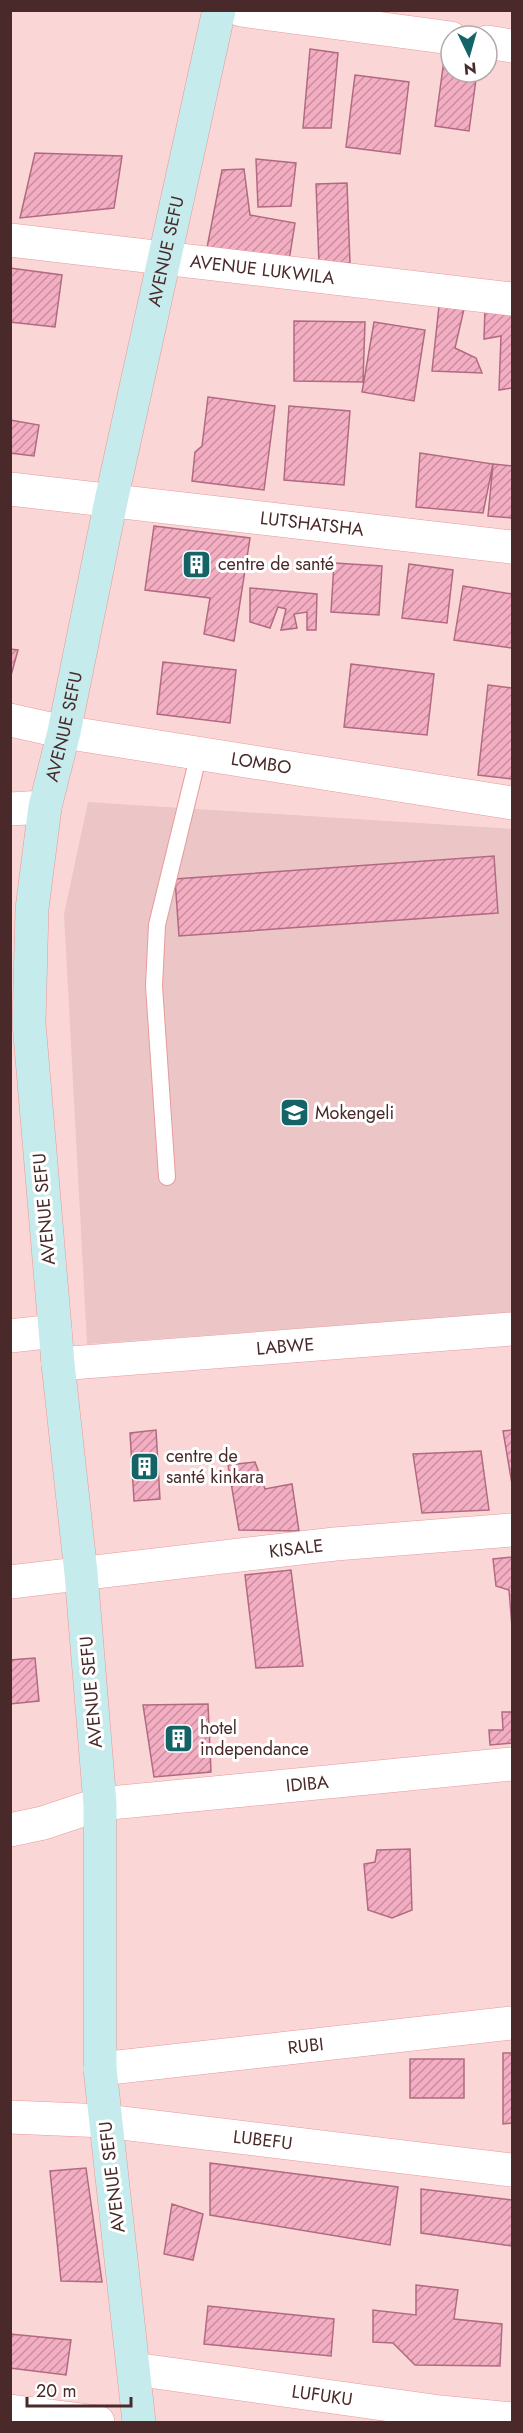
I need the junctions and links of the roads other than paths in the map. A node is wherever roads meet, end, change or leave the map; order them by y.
1 (219, 10) edge
2 (241, 10) edge
3 (439, 36) edge
4 (10, 240) edge
5 (163, 258) junction
6 (513, 299) edge
7 (10, 489) edge
8 (111, 501) junction
9 (513, 547) edge
10 (10, 720) edge
11 (64, 732) junction
12 (199, 753) junction
13 (513, 803) edge
14 (45, 807) junction
15 (10, 809) edge
16 (20, 1024) edge
17 (167, 1178) dead end
18 (513, 1329) edge
19 (55, 1331) junction
20 (10, 1335) edge
21 (58, 1364) junction
22 (513, 1530) edge
23 (81, 1573) junction
24 (10, 1582) edge
25 (513, 1764) edge
26 (100, 1804) junction
27 (10, 1830) edge
28 (513, 2023) edge
29 (100, 2069) junction
30 (10, 2117) edge
31 (105, 2121) junction
32 (513, 2170) edge
33 (134, 2370) junction
34 (10, 2411) edge
35 (513, 2419) edge
36 (98, 2422) edge
37 (139, 2422) edge

1 - 5 main road, AVENUE SEFU
2 - 3 street
4 - 5 street, AVENUE LUKWILA
5 - 6 street, AVENUE LUKWILA
5 - 8 main road, AVENUE SEFU
7 - 8 street, LUTSHATSHA
8 - 9 street, LUTSHATSHA
8 - 11 main road, AVENUE SEFU
10 - 11 street, LOMBO
11 - 12 street, LOMBO
11 - 14 main road, AVENUE SEFU
12 - 13 street, LOMBO
12 - 17 lane
14 - 15 street
14 - 16 main road, AVENUE SEFU
16 - 19 main road, AVENUE SEFU
18 - 21 street, LABWE
19 - 20 street
19 - 21 main road, AVENUE SEFU
21 - 23 main road, AVENUE SEFU
22 - 23 street, KISALE
23 - 24 street, KISALE
23 - 26 main road, AVENUE SEFU
25 - 26 street, IDIBA
26 - 27 street, IDIBA
26 - 29 main road, AVENUE SEFU
28 - 29 street, RUBI
29 - 31 main road, AVENUE SEFU
30 - 31 street, LUBEFU
31 - 32 street, LUBEFU
31 - 33 main road, AVENUE SEFU
33 - 35 street, LUFUKU
33 - 37 main road, AVENUE SEFU
34 - 36 street

